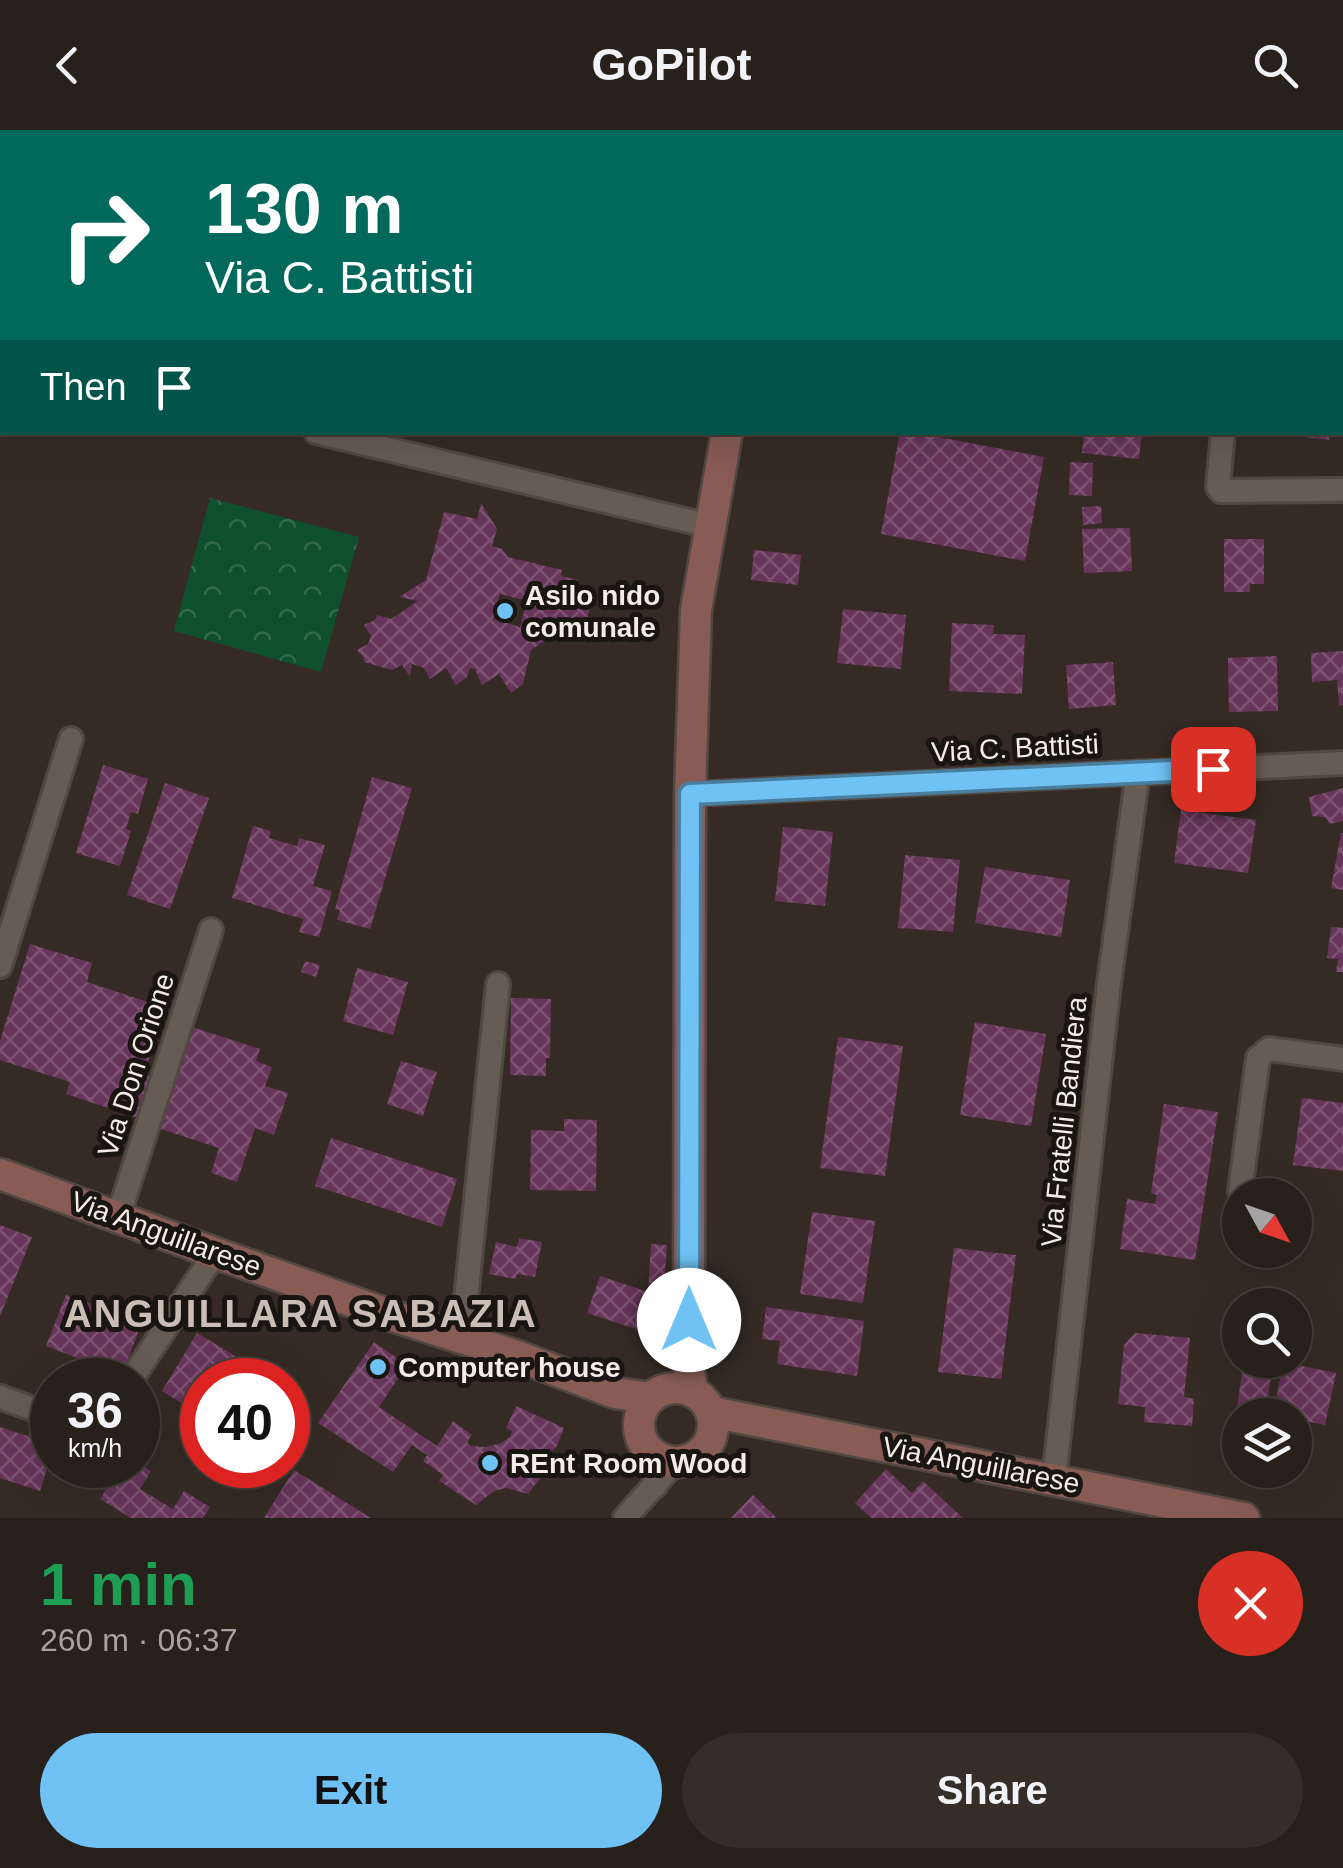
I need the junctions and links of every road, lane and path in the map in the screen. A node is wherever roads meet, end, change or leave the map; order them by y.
1 (329, 435) edge
2 (726, 435) edge
3 (1223, 435) edge
4 (1343, 490) edge
5 (710, 526) junction
6 (71, 739) dead end
7 (1343, 763) edge
8 (1138, 772) junction
9 (690, 794) junction
10 (211, 930) dead end
11 (0, 966) edge
12 (498, 984) dead end
13 (1343, 1060) edge
14 (0, 1174) edge
15 (1242, 1178) edge
16 (118, 1217) junction
17 (215, 1253) junction
18 (462, 1338) junction
19 (146, 1358) edge
20 (0, 1397) edge
21 (30, 1408) edge
22 (673, 1423) junction
23 (1054, 1479) junction
24 (624, 1518) edge
25 (1244, 1518) edge

1 - 5 street
2 - 5 main road
3 - 4 street
5 - 9 main road
6 - 11 street
7 - 8 street, Via C. Battisti
8 - 9 street, Via C. Battisti
8 - 23 street, Via Fratelli Bandiera
9 - 22 main road
10 - 16 street, Via Don Orione
12 - 18 street
13 - 15 street
14 - 16 main road, Via Anguillarese
16 - 17 main road, Via Anguillarese
17 - 18 main road, Via Anguillarese
17 - 19 street
18 - 22 main road, Via Anguillarese
20 - 21 street
22 - 23 main road, Via Anguillarese
22 - 24 street
23 - 25 main road, Via Anguillarese

